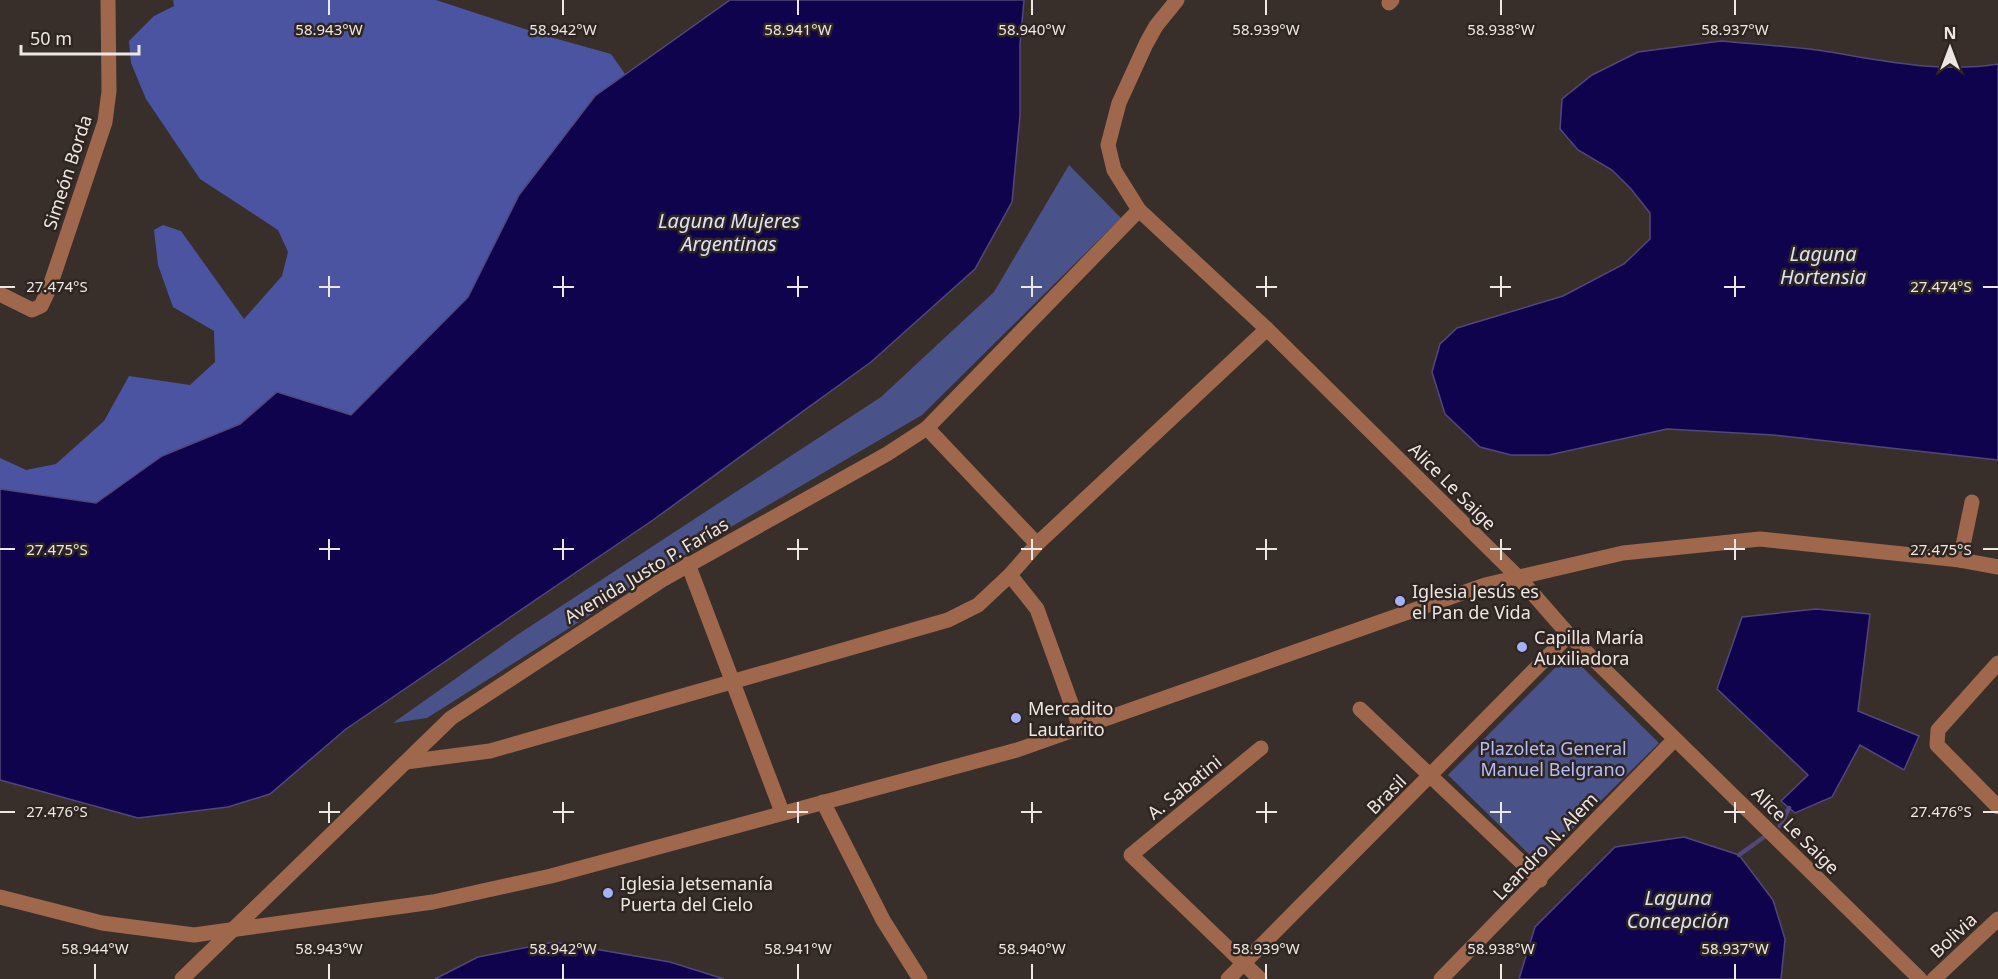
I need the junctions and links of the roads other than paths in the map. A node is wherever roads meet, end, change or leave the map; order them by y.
1 (108, 0) edge
2 (1177, 0) edge
3 (1139, 210) junction
4 (0, 294) edge
5 (1267, 329) junction
6 (927, 428) junction
7 (1972, 502) dead end
8 (1037, 544) junction
9 (1960, 560) junction
10 (688, 564) junction
11 (1998, 567) edge
12 (1010, 575) junction
13 (1519, 578) junction
14 (1569, 634) junction
15 (1998, 663) edge
16 (731, 682) junction
17 (1360, 709) dead end
18 (1080, 728) junction
19 (1675, 739) junction
20 (1261, 748) dead end
21 (406, 762) junction
22 (1431, 776) junction
23 (823, 802) junction
24 (1998, 807) edge
25 (782, 812) junction
26 (1540, 880) junction
27 (0, 897) edge
28 (1998, 919) edge
29 (229, 931) junction
30 (1244, 963) junction
31 (182, 979) edge
32 (920, 979) edge
33 (1228, 979) edge
34 (1260, 979) edge
35 (1441, 979) edge
36 (1920, 979) edge
37 (1934, 979) edge

1 - 4 street, Simeón Borda
2 - 3 street, Alice Le Saige
3 - 5 street, Alice Le Saige
3 - 6 street, Avenida Justo P. Farías
5 - 8 street
5 - 13 street, Alice Le Saige
6 - 8 street
6 - 10 street, Avenida Justo P. Farías
7 - 9 street
8 - 12 street
9 - 11 street
9 - 13 street
10 - 16 street
10 - 21 street, Avenida Justo P. Farías
12 - 16 street
12 - 18 street
13 - 14 street, Alice Le Saige
13 - 18 street
14 - 19 street, Alice Le Saige
14 - 22 street, Brasil
15 - 24 street
16 - 21 street
16 - 25 street
17 - 22 street
18 - 23 street
19 - 26 street, Leandro N. Alem
19 - 36 street, Alice Le Saige
20 - 30 street, A. Sabatini
21 - 29 street, Avenida Justo P. Farías
22 - 26 street
22 - 30 street, Brasil
23 - 25 street
23 - 32 street
25 - 29 street
26 - 35 street, Leandro N. Alem
27 - 29 street
28 - 37 street, Bolivia
29 - 31 street, Avenida Justo P. Farías
30 - 33 street, Brasil
30 - 34 street

